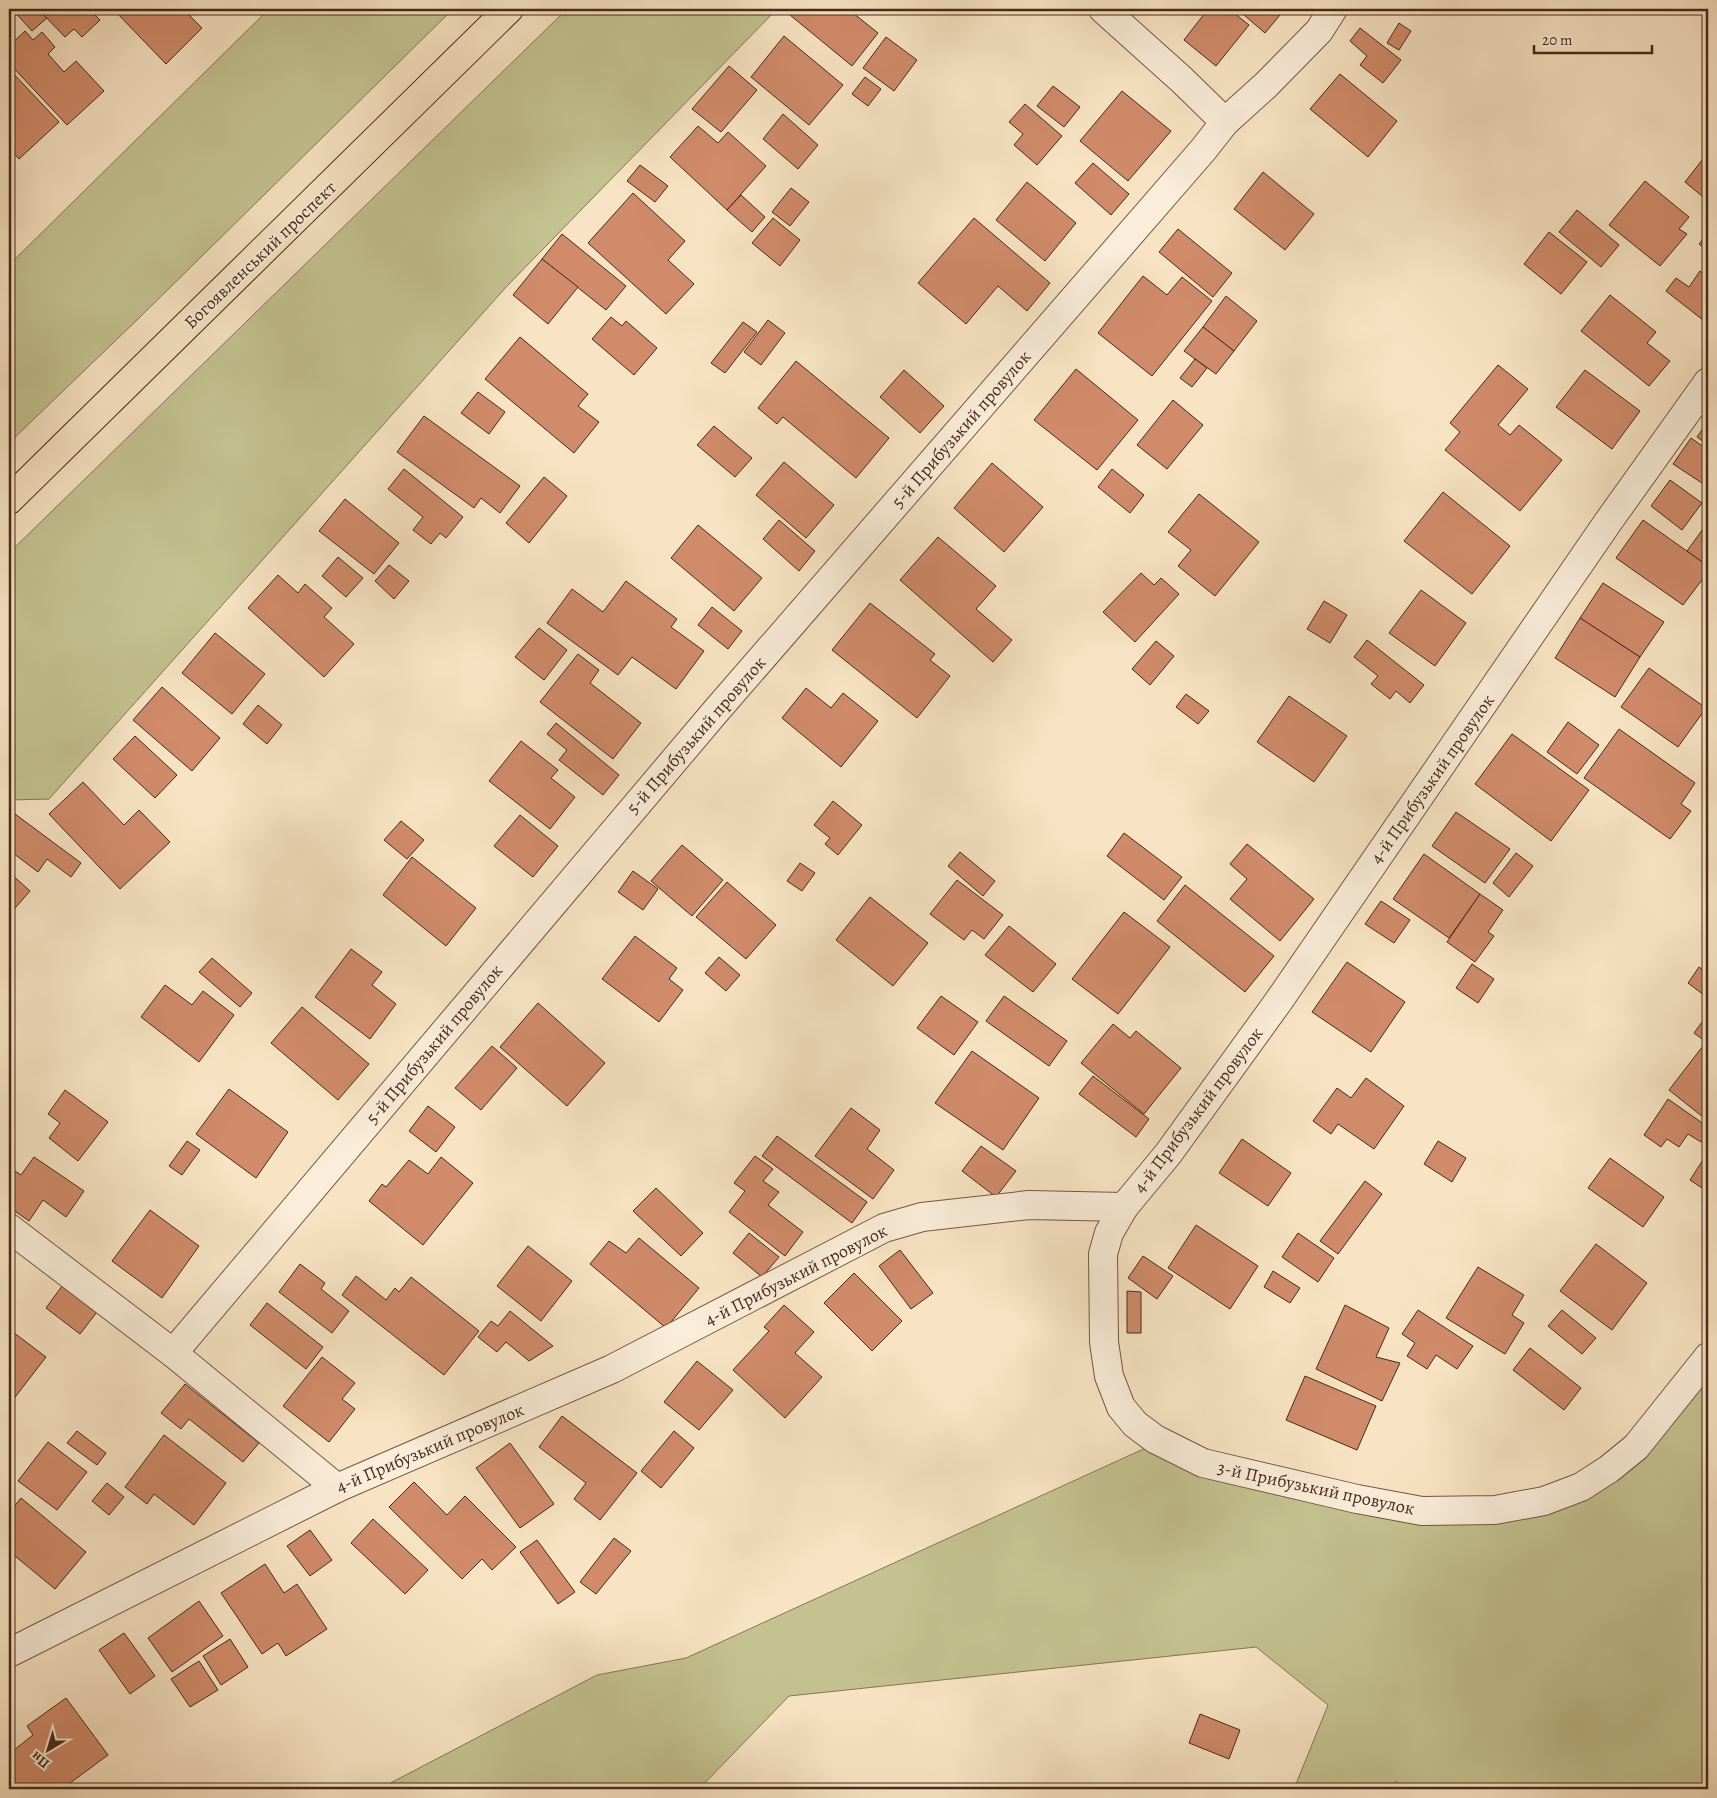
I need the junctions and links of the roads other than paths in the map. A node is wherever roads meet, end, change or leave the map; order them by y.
1 (510, 9) edge
2 (1103, 9) edge
3 (1332, 9) edge
4 (1225, 122) junction
5 (1708, 382) edge
6 (9, 500) edge
7 (1124, 1208) junction
8 (9, 1228) edge
9 (173, 1353) junction
10 (1708, 1357) edge
11 (337, 1488) junction
12 (9, 1653) edge

1 - 6 main road, Богоявленський проспект
2 - 4 street
3 - 4 street, 5-й Прибузький провулок
4 - 9 street, 5-й Прибузький провулок
5 - 7 street, 4-й Прибузький провулок
7 - 10 street, 3-й Прибузький провулок
7 - 11 street, 4-й Прибузький провулок
8 - 9 street
9 - 11 street
11 - 12 street, 4-й Прибузький провулок

